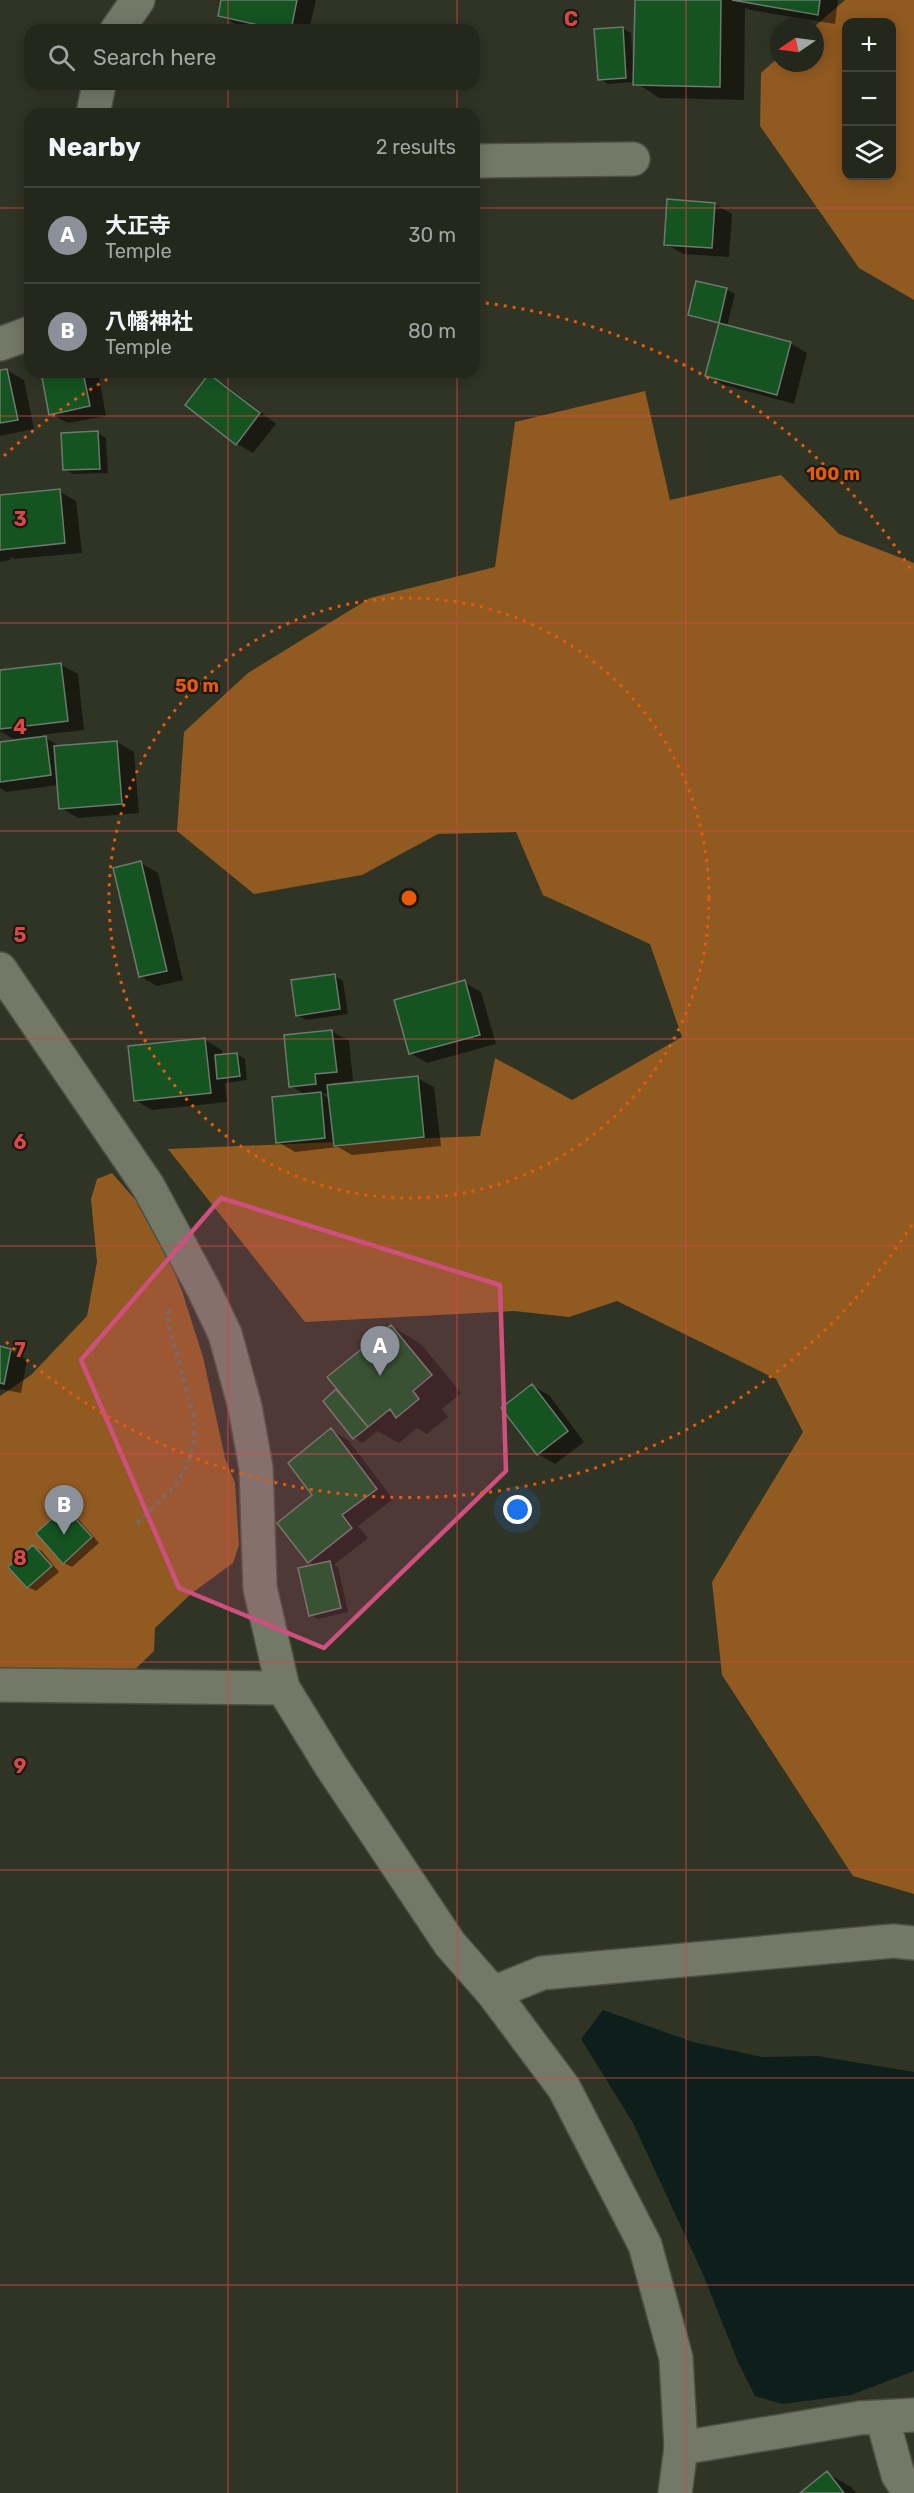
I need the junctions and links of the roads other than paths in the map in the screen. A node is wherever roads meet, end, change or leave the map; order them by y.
1 (138, 0) edge
2 (121, 24) edge
3 (98, 90) edge
4 (94, 108) edge
5 (633, 159) dead end
6 (480, 161) edge
7 (24, 335) edge
8 (0, 344) edge
9 (0, 969) edge
10 (0, 1685) edge
11 (283, 1688) junction
12 (914, 1943) edge
13 (493, 1993) junction
14 (898, 2416) edge
15 (681, 2448) junction
16 (675, 2493) edge
17 (910, 2493) edge

1 - 2 street
3 - 4 street
5 - 6 street
7 - 8 street
9 - 11 street
10 - 11 street
11 - 13 street
12 - 13 street
13 - 15 street
14 - 15 street
14 - 17 street
15 - 16 street

